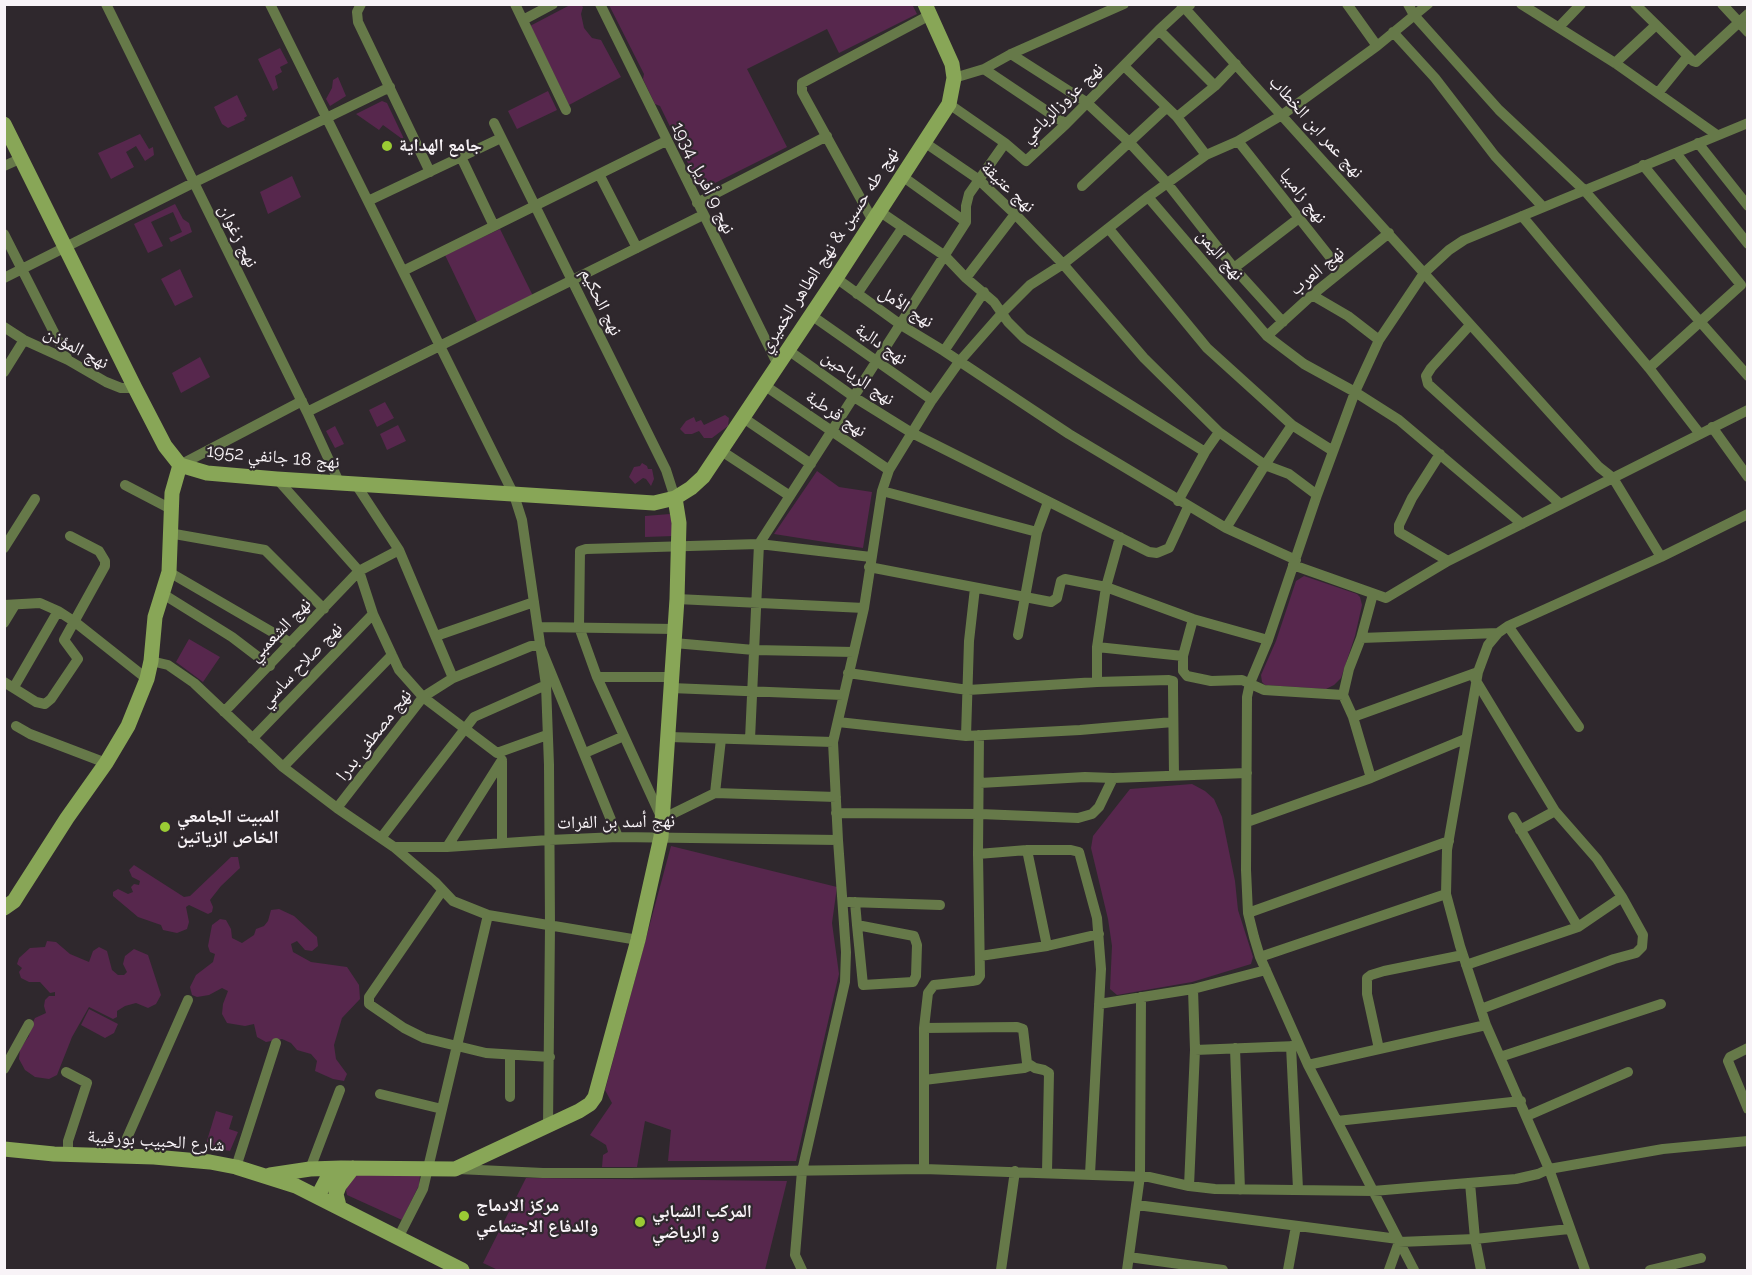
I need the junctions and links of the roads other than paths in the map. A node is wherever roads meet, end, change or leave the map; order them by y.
1 (106, 4) edge
2 (270, 4) edge
3 (361, 4) edge
4 (515, 4) edge
5 (553, 4) edge
6 (600, 4) edge
7 (1124, 4) edge
8 (1408, 4) edge
9 (1428, 4) edge
10 (1521, 4) edge
11 (1581, 4) edge
12 (1635, 4) edge
13 (1722, 4) edge
14 (1185, 5) edge
15 (1346, 6) edge
16 (928, 10) edge
17 (1748, 14) edge
18 (1414, 15) junction
19 (523, 20) junction
20 (1738, 22) junction
21 (1656, 25) junction
22 (1559, 27) junction
23 (1159, 30) junction
24 (1393, 32) junction
25 (1748, 32) edge
26 (1377, 46) junction
27 (1011, 54) junction
28 (1688, 56) junction
29 (1615, 63) junction
30 (1236, 64) junction
31 (1124, 66) junction
32 (984, 69) junction
33 (954, 78) junction
34 (1215, 86) junction
35 (390, 87) junction
36 (1658, 93) junction
37 (1086, 102) junction
38 (949, 104) junction
39 (1166, 108) junction
40 (566, 110) dead end
41 (1282, 115) junction
42 (326, 117) junction
43 (1177, 117) junction
44 (494, 123) dead end
45 (1748, 123) edge
46 (4, 124) edge
47 (1066, 124) junction
48 (1717, 135) junction
49 (827, 136) junction
50 (501, 138) junction
51 (666, 141) junction
52 (1239, 141) junction
53 (924, 142) junction
54 (1129, 142) junction
55 (1005, 143) junction
56 (1698, 143) junction
57 (1676, 153) junction
58 (1206, 155) junction
59 (461, 157) junction
60 (22, 159) junction
61 (4, 165) edge
62 (1643, 165) junction
63 (430, 171) junction
64 (599, 174) junction
65 (902, 176) junction
66 (978, 179) junction
67 (193, 183) junction
68 (1167, 183) junction
69 (1082, 186) dead end
70 (1584, 190) junction
71 (1148, 196) junction
72 (368, 201) junction
73 (697, 203) junction
74 (535, 206) junction
75 (1748, 206) edge
76 (1543, 207) junction
77 (1015, 214) junction
78 (703, 215) junction
79 (876, 216) junction
80 (1522, 216) junction
81 (1299, 218) junction
82 (966, 222) junction
83 (494, 226) junction
84 (903, 227) junction
85 (1109, 229) junction
86 (1389, 233) junction
87 (4, 234) edge
88 (1748, 244) edge
89 (66, 247) junction
90 (636, 248) junction
91 (945, 256) junction
92 (1063, 264) junction
93 (1234, 268) junction
94 (21, 269) junction
95 (403, 271) junction
96 (1341, 271) junction
97 (1424, 273) junction
98 (4, 278) edge
99 (836, 278) junction
100 (966, 278) junction
101 (572, 281) junction
102 (984, 292) junction
103 (857, 294) junction
104 (1312, 295) junction
105 (1003, 312) junction
106 (811, 315) junction
107 (1700, 321) junction
108 (1283, 322) junction
109 (901, 325) junction
110 (1470, 325) junction
111 (4, 327) edge
112 (1267, 336) junction
113 (24, 340) junction
114 (1379, 340) junction
115 (440, 346) junction
116 (788, 350) junction
117 (944, 351) junction
118 (68, 360) junction
119 (877, 361) junction
120 (959, 362) junction
121 (778, 365) junction
122 (1648, 368) junction
123 (4, 372) edge
124 (1748, 376) edge
125 (764, 385) junction
126 (135, 388) junction
127 (1354, 392) junction
128 (854, 398) junction
129 (932, 400) junction
130 (302, 401) junction
131 (1748, 410) edge
132 (307, 412) junction
133 (742, 417) junction
134 (1292, 425) junction
135 (1712, 427) junction
136 (832, 431) junction
137 (912, 432) junction
138 (1219, 432) junction
139 (1700, 434) junction
140 (720, 450) junction
141 (1333, 451) junction
142 (1205, 452) junction
143 (1440, 453) junction
144 (811, 464) junction
145 (180, 465) junction
146 (1265, 465) junction
147 (890, 470) junction
148 (1748, 477) edge
149 (1613, 478) junction
150 (277, 479) junction
151 (347, 483) junction
152 (125, 485) dead end
153 (882, 491) junction
154 (514, 495) junction
155 (1317, 495) junction
156 (790, 496) junction
157 (675, 498) junction
158 (35, 499) dead end
159 (1178, 501) junction
160 (1048, 502) junction
161 (1560, 504) junction
162 (1188, 507) junction
163 (171, 509) junction
164 (1748, 514) edge
165 (1522, 524) junction
166 (1226, 528) junction
167 (1037, 532) junction
168 (169, 533) junction
169 (70, 536) dead end
170 (1120, 537) junction
171 (759, 544) junction
172 (679, 546) junction
173 (4, 548) edge
174 (399, 550) junction
175 (1661, 557) junction
176 (1448, 561) junction
177 (870, 562) junction
178 (1294, 562) junction
179 (359, 571) junction
180 (169, 572) junction
181 (1106, 587) junction
182 (975, 588) junction
183 (163, 594) junction
184 (1373, 594) junction
185 (1024, 597) junction
186 (678, 599) junction
187 (534, 602) junction
188 (756, 603) junction
189 (10, 605) edge
190 (864, 608) junction
191 (324, 609) junction
192 (58, 611) junction
193 (373, 614) junction
194 (1193, 619) junction
195 (75, 622) junction
196 (4, 623) edge
197 (1508, 626) junction
198 (538, 627) junction
199 (579, 627) junction
200 (1498, 633) junction
201 (1018, 635) dead end
202 (436, 636) junction
203 (674, 636) junction
204 (1361, 638) junction
205 (1268, 640) junction
206 (291, 643) junction
207 (540, 646) junction
208 (1097, 647) junction
209 (754, 650) junction
210 (854, 652) junction
211 (392, 655) junction
212 (1183, 656) junction
213 (151, 661) junction
214 (270, 666) junction
215 (1183, 671) junction
216 (848, 673) junction
217 (1476, 676) junction
218 (597, 677) junction
219 (453, 678) junction
220 (147, 679) junction
221 (1173, 681) junction
222 (1096, 682) junction
223 (671, 683) junction
224 (1250, 683) junction
225 (9, 685) edge
226 (546, 685) junction
227 (968, 690) junction
228 (752, 692) junction
229 (1343, 695) junction
230 (843, 696) junction
231 (423, 698) junction
232 (224, 712) junction
233 (1353, 717) junction
234 (837, 722) junction
235 (1173, 722) junction
236 (16, 726) dead end
237 (1580, 727) dead end
238 (465, 729) junction
239 (548, 735) junction
240 (979, 735) junction
241 (624, 736) junction
242 (966, 736) junction
243 (669, 737) junction
244 (252, 739) junction
245 (721, 739) junction
246 (750, 739) junction
247 (1465, 739) junction
248 (833, 742) junction
249 (585, 753) junction
250 (502, 756) junction
251 (106, 764) junction
252 (283, 766) junction
253 (1247, 773) junction
254 (1174, 776) junction
255 (1371, 777) junction
256 (1113, 778) junction
257 (980, 783) junction
258 (715, 793) junction
259 (836, 797) junction
260 (337, 808) junction
261 (1555, 811) junction
262 (836, 813) junction
263 (980, 814) junction
264 (1513, 817) dead end
265 (662, 819) junction
266 (1247, 822) junction
267 (1520, 830) junction
268 (618, 837) junction
269 (661, 837) junction
270 (381, 838) junction
271 (549, 840) junction
272 (837, 840) junction
273 (1449, 841) junction
274 (502, 843) junction
275 (394, 847) junction
276 (447, 847) junction
277 (1027, 850) junction
278 (978, 854) junction
279 (442, 891) junction
280 (1446, 894) junction
281 (1622, 897) junction
282 (855, 902) junction
283 (842, 903) junction
284 (940, 905) dead end
285 (4, 908) edge
286 (1248, 913) junction
287 (488, 915) junction
288 (857, 925) junction
289 (550, 926) junction
290 (1578, 927) junction
291 (1099, 934) junction
292 (638, 940) junction
293 (1047, 946) junction
294 (980, 956) junction
295 (1260, 957) junction
296 (1465, 960) junction
297 (1266, 970) junction
298 (1193, 989) junction
299 (1141, 997) junction
300 (188, 1000) dead end
301 (1099, 1004) junction
302 (1661, 1004) dead end
303 (1480, 1009) junction
304 (29, 1024) dead end
305 (1486, 1025) junction
306 (924, 1028) junction
307 (276, 1043) dead end
308 (457, 1046) junction
309 (1295, 1046) junction
310 (1235, 1048) junction
311 (1748, 1048) edge
312 (1379, 1049) junction
313 (1194, 1050) junction
314 (510, 1056) junction
315 (1500, 1057) junction
316 (550, 1058) junction
317 (1308, 1065) junction
318 (1029, 1066) junction
319 (4, 1069) edge
320 (66, 1072) dead end
321 (1628, 1072) dead end
322 (924, 1080) junction
323 (340, 1090) dead end
324 (380, 1094) dead end
325 (510, 1097) dead end
326 (1521, 1101) junction
327 (442, 1109) junction
328 (1748, 1109) edge
329 (1527, 1116) junction
330 (1337, 1121) junction
331 (548, 1126) junction
332 (1748, 1141) edge
333 (4, 1149) edge
334 (68, 1155) junction
335 (125, 1156) junction
336 (236, 1167) junction
337 (347, 1168) junction
338 (310, 1169) junction
339 (428, 1169) junction
340 (455, 1169) junction
341 (924, 1169) junction
342 (1549, 1169) junction
343 (802, 1171) junction
344 (1014, 1171) junction
345 (1047, 1172) junction
346 (1090, 1174) junction
347 (267, 1176) junction
348 (1140, 1176) junction
349 (1470, 1183) junction
350 (1189, 1186) junction
351 (1298, 1189) junction
352 (1240, 1190) junction
353 (1372, 1191) junction
354 (318, 1196) junction
355 (339, 1206) junction
356 (1137, 1206) junction
357 (1296, 1226) junction
358 (1569, 1229) junction
359 (398, 1238) junction
360 (1475, 1239) junction
361 (1398, 1240) junction
362 (1129, 1257) junction
363 (1701, 1258) dead end
364 (462, 1270) edge
365 (802, 1270) edge
366 (1001, 1270) edge
367 (1127, 1270) edge
368 (1223, 1270) edge
369 (1288, 1270) edge
370 (1389, 1270) edge
371 (1414, 1270) edge
372 (1480, 1270) edge
373 (1585, 1270) edge
374 (1650, 1270) edge

1 - 67 street, نهج زغوان
2 - 42 street
3 - 35 street
4 - 19 street
5 - 19 street
6 - 51 street, نهج 9 أفريل 1934
7 - 27 street
8 - 18 street
9 - 18 street
10 - 22 street
11 - 22 street
12 - 21 street
13 - 20 street
14 - 23 street, نهج عزوزالرباعي
14 - 30 street, نهج عمر ابن الخطاب
15 - 26 street
16 - 33 street, نهج طه حسين & نهج الطاهر الخميري
16 - 49 street
17 - 20 street
18 - 24 street
18 - 70 street
19 - 40 street
20 - 25 street
20 - 28 street
21 - 28 street
21 - 29 street
22 - 29 street
23 - 31 street, نهج عزوزالرباعي
23 - 34 street
24 - 26 street
24 - 76 street
26 - 41 street
27 - 32 street
27 - 37 street
28 - 36 street
29 - 36 street
30 - 34 street
30 - 41 street, نهج عمر ابن الخطاب
31 - 37 street, نهج عزوزالرباعي
31 - 39 street
32 - 33 street
32 - 47 street
33 - 38 street, نهج طه حسين & نهج الطاهر الخميري
34 - 43 street
35 - 42 street
35 - 63 street
36 - 48 street
37 - 47 street, نهج عزوزالرباعي
37 - 54 street
38 - 53 street, نهج طه حسين & نهج الطاهر الخميري
38 - 55 street, نهج عزوزالرباعي
39 - 43 street
39 - 54 street
41 - 52 street
41 - 86 street, نهج عمر ابن الخطاب
42 - 67 street
42 - 72 street
43 - 58 street
44 - 50 street, نهج الحكيم
45 - 48 street
46 - 60 street, نهج 18 جانفي 1952
47 - 55 street, نهج عزوزالرباعي
48 - 56 street
49 - 73 street
49 - 79 street
50 - 59 street
50 - 74 street, نهج الحكيم
51 - 64 street
51 - 73 street, نهج 9 أفريل 1934
52 - 58 street
52 - 81 street, نهج زامبيا
53 - 65 street, نهج طه حسين & نهج الطاهر الخميري
53 - 66 street, نهج عتيقة
54 - 68 street
54 - 69 street
55 - 66 street
56 - 57 street
56 - 75 street
57 - 62 street
57 - 88 street
58 - 68 street
59 - 63 street
59 - 83 street
60 - 61 street
60 - 89 street, نهج 18 جانفي 1952
62 - 70 street
62 - 107 street
63 - 72 street
64 - 74 street
64 - 90 street
65 - 79 street, نهج طه حسين & نهج الطاهر الخميري
65 - 82 street
66 - 77 street, نهج عتيقة
66 - 82 street
67 - 89 street
67 - 130 street, نهج زغوان
68 - 71 street
68 - 93 street
70 - 76 street
70 - 107 street
71 - 85 street
71 - 112 street, نهج اليمن
72 - 95 street
73 - 78 street, نهج 9 أفريل 1934
74 - 83 street
74 - 101 street, نهج الحكيم
76 - 80 street
77 - 92 street, نهج عتيقة
77 - 100 street
78 - 90 street
78 - 121 street, نهج 9 أفريل 1934
79 - 84 street
79 - 99 street, نهج طه حسين & نهج الطاهر الخميري
80 - 97 street
80 - 122 street
81 - 93 street
81 - 96 street, نهج زامبيا
82 - 91 street
83 - 95 street
84 - 91 street
84 - 103 street
85 - 92 street
85 - 134 street
86 - 96 street, نهج العرب
86 - 97 street, نهج عمر ابن الخطاب
87 - 94 street
89 - 94 street
89 - 126 street, نهج 18 جانفي 1952
90 - 101 street
91 - 100 street
91 - 109 street
92 - 105 street
92 - 138 street, نهج عتيقة
93 - 108 street
94 - 98 street
94 - 118 street
95 - 115 street
96 - 104 street, نهج العرب
97 - 110 street, نهج عمر ابن الخطاب
97 - 114 street
99 - 103 street, نهج الأمل
99 - 106 street, نهج طه حسين & نهج الطاهر الخميري
100 - 102 street
101 - 115 street
101 - 157 street, نهج الحكيم
102 - 105 street
102 - 117 street
103 - 109 street, نهج الأمل
104 - 108 street, نهج العرب
104 - 114 street
105 - 120 street
105 - 142 street
106 - 116 street, نهج طه حسين & نهج الطاهر الخميري
106 - 119 street, نهج دالية
107 - 122 street
107 - 124 street
108 - 112 street, نهج العرب
109 - 117 street, نهج الأمل
109 - 119 street
110 - 149 street, نهج عمر ابن الخطاب
110 - 161 street
111 - 113 street, نهج المؤذن
112 - 127 street, نهج اليمن
113 - 118 street, نهج المؤذن
113 - 123 street
114 - 127 street
115 - 132 street
115 - 154 street
116 - 121 street, نهج طه حسين & نهج الطاهر الخميري
116 - 128 street, نهج الرياحين
117 - 120 street, نهج الأمل
118 - 126 street, نهج المؤذن
119 - 128 street
119 - 129 street, نهج دالية
120 - 129 street
120 - 159 street, نهج الأمل
121 - 125 street, نهج طه حسين & نهج الطاهر الخميري
122 - 139 street
125 - 133 street, نهج طه حسين & نهج الطاهر الخميري
125 - 136 street, نهج قرطبة
126 - 145 street, نهج 18 جانفي 1952
127 - 141 street
127 - 143 street, نهج اليمن
128 - 136 street
128 - 137 street, نهج الرياحين
129 - 137 street
130 - 132 street, نهج زغوان
130 - 145 street
131 - 135 street
132 - 151 street, نهج زغوان
133 - 140 street, نهج طه حسين & نهج الطاهر الخميري
133 - 144 street
134 - 141 street
134 - 146 street
135 - 139 street
135 - 148 street
136 - 144 street
136 - 147 street, نهج قرطبة
137 - 147 street
137 - 160 street, نهج الرياحين
138 - 142 street
138 - 146 street, نهج عتيقة
139 - 149 street
140 - 156 street
140 - 157 street, نهج طه حسين & نهج الطاهر الخميري
141 - 155 street
142 - 159 street
143 - 165 street, نهج اليمن
143 - 176 street
144 - 156 street
145 - 150 street, نهج 18 جانفي 1952
145 - 163 street
146 - 155 street, نهج عتيقة
146 - 166 street
147 - 153 street
149 - 161 street
149 - 175 street, نهج عمر ابن الخطاب
150 - 151 street, نهج 18 جانفي 1952
150 - 179 street
151 - 154 street, نهج 18 جانفي 1952
151 - 174 street, نهج زغوان
152 - 163 street
153 - 167 street
153 - 177 street
154 - 157 street, نهج 18 جانفي 1952
154 - 187 street
155 - 178 street
156 - 171 street
157 - 172 street
158 - 173 street
159 - 162 street, نهج الأمل
160 - 167 street
160 - 170 street, نهج الرياحين
161 - 165 street
162 - 166 street, نهج الأمل
162 - 170 street, نهج الرياحين
163 - 168 street
164 - 175 street
165 - 176 street
166 - 178 street, نهج الأمل
167 - 185 street
168 - 180 street
168 - 191 street
169 - 195 street
170 - 181 street
171 - 172 street
171 - 177 street
171 - 188 street
172 - 186 street
172 - 199 street
174 - 179 street, نهج الشعمبي
174 - 202 street, نهج زغوان
175 - 197 street
176 - 184 street
177 - 182 street
177 - 190 street
178 - 184 street, نهج الأمل
178 - 205 street
179 - 191 street, نهج الشعمبي
179 - 193 street
180 - 183 street
180 - 206 street
181 - 185 street
181 - 194 street
181 - 208 street
182 - 185 street
182 - 227 street
183 - 213 street
183 - 214 street
184 - 204 street
185 - 201 street
186 - 188 street
186 - 203 street
187 - 198 street
187 - 202 street
188 - 190 street
188 - 209 street
189 - 192 street
189 - 196 street
190 - 210 street
191 - 206 street, نهج الشعمبي
192 - 195 street
192 - 225 street
193 - 211 street
193 - 244 street, نهج صلاح ساسي
194 - 205 street
194 - 212 street
195 - 220 street
195 - 225 street
197 - 200 street
197 - 237 street
198 - 199 street
198 - 207 street
199 - 203 street
199 - 218 street
200 - 204 street
200 - 217 street
202 - 219 street, نهج زغوان
203 - 209 street
203 - 223 street
204 - 229 street
205 - 224 street
206 - 214 street, نهج الشعمبي
207 - 219 street, نهج مصطفى بدرا
207 - 226 street
207 - 249 street
208 - 212 street
208 - 222 street
209 - 210 street
209 - 228 street
210 - 216 street
211 - 231 street
211 - 252 street
212 - 215 street
213 - 220 street
213 - 232 street
214 - 232 street, نهج الشعمبي
215 - 221 street
215 - 224 street
216 - 227 street
216 - 230 street
217 - 233 street
217 - 247 street
217 - 261 street
218 - 223 street
218 - 241 street
219 - 231 street, نهج مصطفى بدرا
220 - 251 street
221 - 222 street
221 - 235 street
222 - 227 street
223 - 228 street
223 - 243 street
224 - 229 street
224 - 253 street
226 - 238 street
226 - 239 street
227 - 242 street
228 - 230 street
228 - 246 street
229 - 233 street
230 - 234 street
231 - 238 street
231 - 260 street, نهج مصطفى بدرا
232 - 244 street
233 - 255 street
234 - 242 street
234 - 248 street
235 - 240 street
235 - 254 street
236 - 251 street
238 - 250 street
238 - 270 street
239 - 250 street
239 - 271 street
240 - 242 street
240 - 257 street
241 - 249 street
241 - 265 street
243 - 245 street
243 - 265 street
244 - 252 street
245 - 246 street
245 - 258 street
246 - 248 street
247 - 255 street
247 - 273 street
248 - 259 street
249 - 268 street
250 - 274 street
250 - 276 street
251 - 285 street
252 - 260 street
253 - 254 street
253 - 266 street
254 - 256 street
255 - 266 street
256 - 257 street
256 - 263 street
257 - 263 street
258 - 259 street
258 - 265 street
259 - 262 street
260 - 270 street
261 - 267 street
261 - 281 street
262 - 263 street
262 - 272 street
263 - 278 street
264 - 267 street
265 - 269 street
266 - 286 street
267 - 290 street
268 - 269 street, نهج أسد بن الفرات
268 - 271 street, نهج أسد بن الفرات
269 - 272 street, نهج أسد بن الفرات
269 - 292 street
270 - 275 street
271 - 274 street, نهج أسد بن الفرات
271 - 289 street
272 - 283 street
273 - 280 street
273 - 286 street
274 - 276 street, نهج أسد بن الفرات
275 - 276 street, نهج أسد بن الفرات
275 - 279 street
277 - 278 street
277 - 291 street
277 - 293 street
278 - 294 street
279 - 287 street
279 - 308 street
280 - 295 street
280 - 296 street
281 - 290 street
281 - 303 street
282 - 283 street
282 - 284 street
282 - 288 street
283 - 343 street
286 - 295 street
287 - 289 street
287 - 308 street
288 - 288 street
289 - 292 street
289 - 316 street
290 - 296 street
291 - 293 street
291 - 301 street
292 - 331 street
293 - 294 street
294 - 306 street
295 - 297 street
296 - 303 street
296 - 312 street
297 - 298 street
297 - 309 street
298 - 299 street
298 - 313 street
299 - 301 street
299 - 348 street
300 - 335 street
301 - 346 street
302 - 315 street
303 - 305 street
304 - 319 street
305 - 312 street
305 - 315 street
306 - 318 street
306 - 322 street
307 - 336 street
308 - 314 street
308 - 327 street
309 - 310 street
309 - 317 street
309 - 351 street
310 - 313 street
310 - 352 street
311 - 328 street
312 - 317 street
313 - 350 street
314 - 316 street
314 - 325 street
315 - 326 street
316 - 331 street
317 - 330 street
318 - 322 street
318 - 345 street
320 - 334 street
321 - 329 street
322 - 341 street
323 - 338 street
324 - 327 street
326 - 329 street
326 - 330 street
327 - 339 street
329 - 342 street
330 - 353 street
331 - 340 street
332 - 342 street
333 - 334 street, شارع الحبيب بورقيبة
334 - 335 street, شارع الحبيب بورقيبة
335 - 336 street, شارع الحبيب بورقيبة
336 - 347 street, شارع الحبيب بورقيبة
337 - 338 street
337 - 339 street
337 - 354 street
337 - 355 street
338 - 347 street
339 - 340 street
339 - 359 street
340 - 343 street
341 - 343 street
341 - 344 street
342 - 349 street
342 - 358 street
343 - 365 street
344 - 345 street
344 - 366 street
345 - 346 street
346 - 348 street
347 - 354 street, شارع الحبيب بورقيبة
348 - 350 street
348 - 356 street
349 - 353 street
349 - 360 street
350 - 352 street
351 - 352 street
351 - 353 street
353 - 361 street
354 - 355 street, شارع الحبيب بورقيبة
355 - 359 street, شارع الحبيب بورقيبة
356 - 357 street
356 - 362 street
357 - 361 street
357 - 369 street
358 - 360 street
358 - 373 street
359 - 364 street, شارع الحبيب بورقيبة
360 - 361 street
360 - 372 street
361 - 370 street
361 - 371 street
362 - 367 street
362 - 368 street
363 - 374 street

